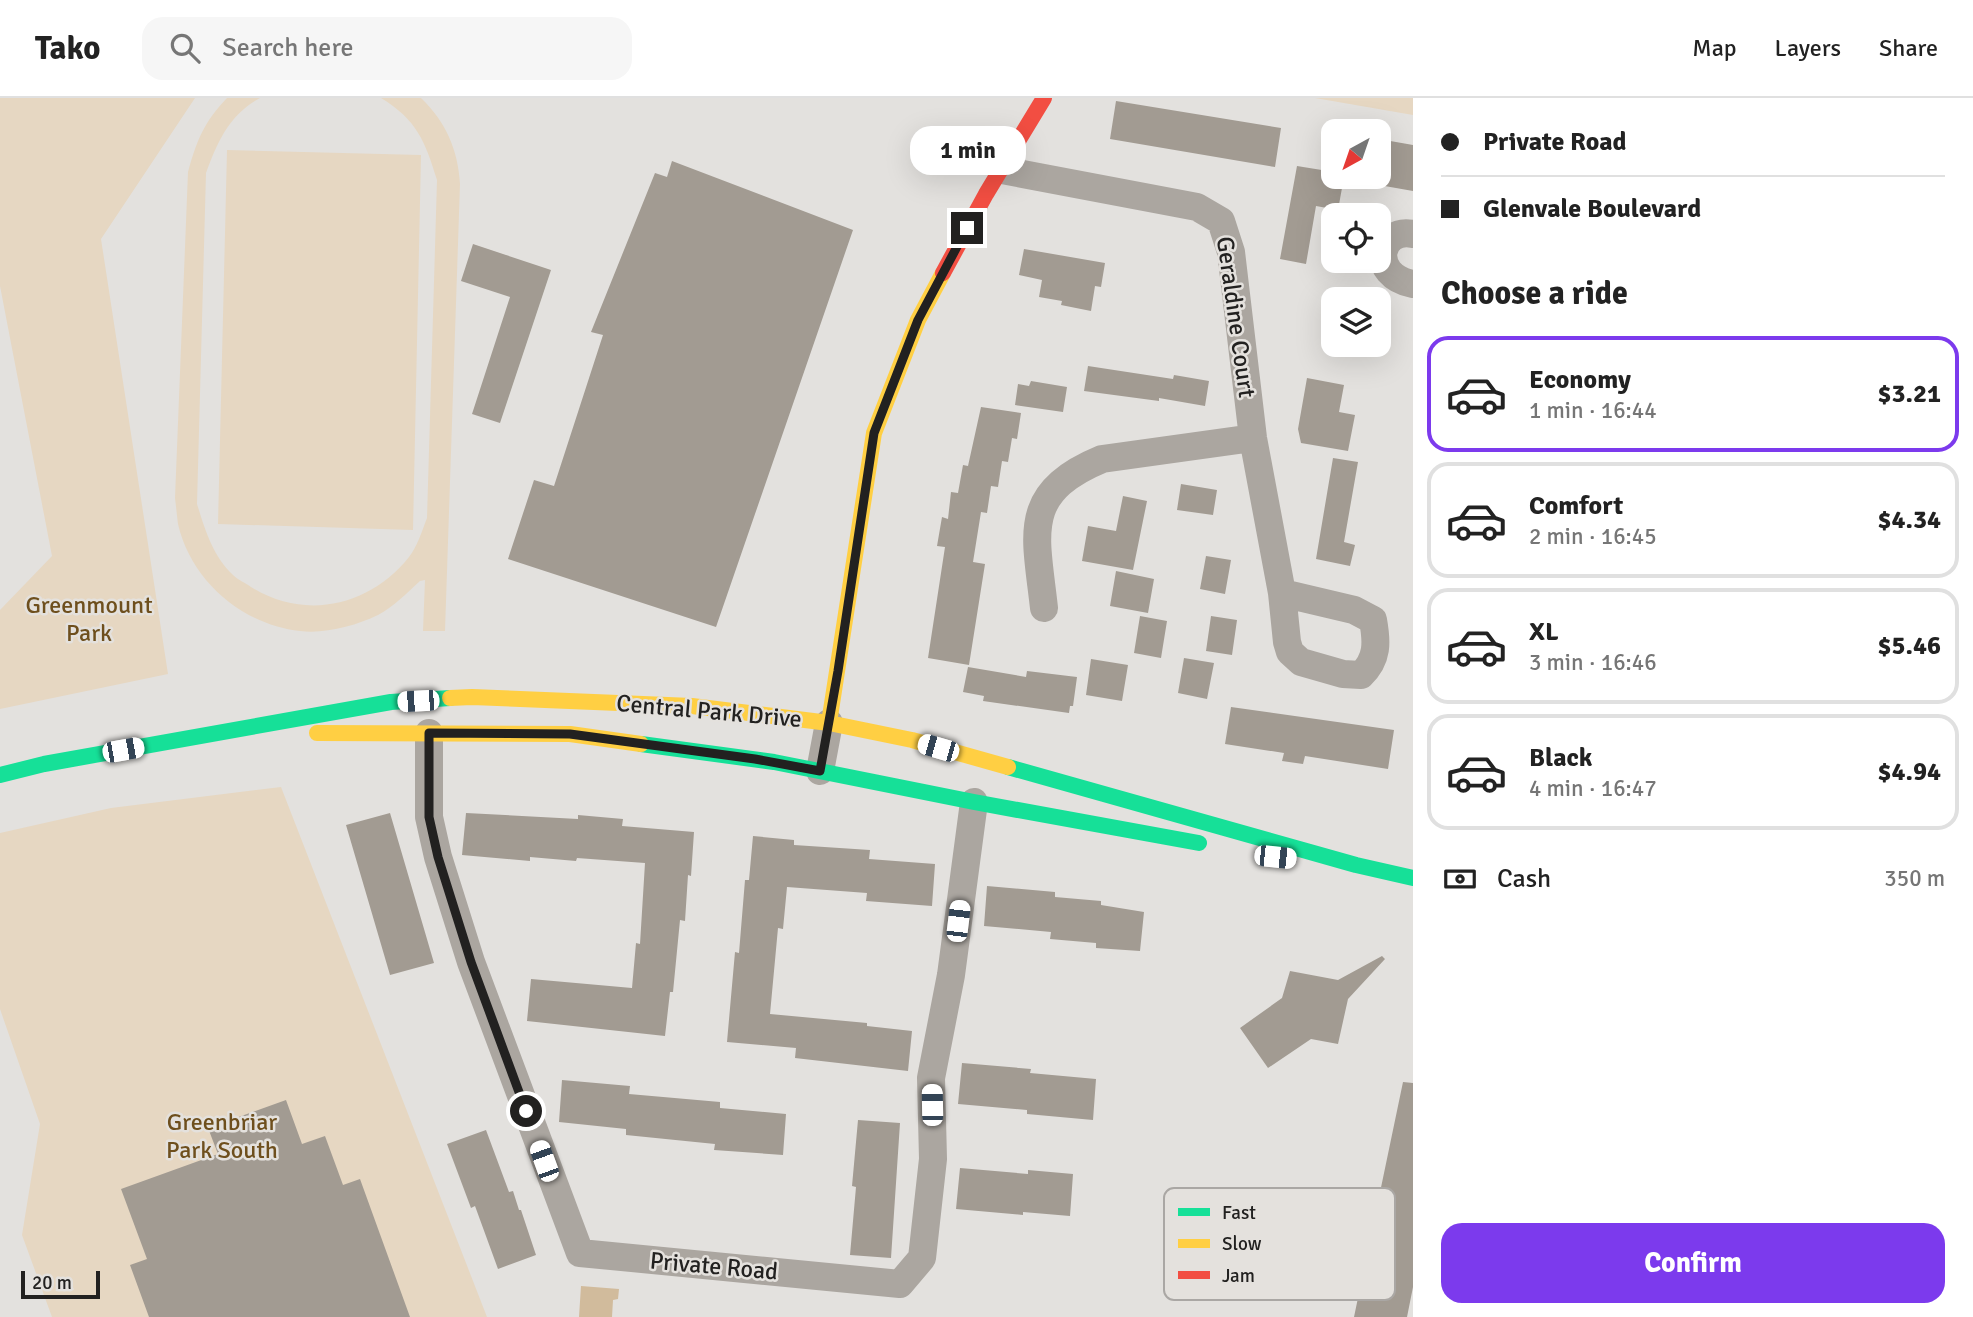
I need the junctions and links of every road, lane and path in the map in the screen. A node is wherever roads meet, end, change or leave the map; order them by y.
1 (1044, 98) edge
2 (1002, 170) junction
3 (1413, 234) edge
4 (1413, 284) edge
5 (1253, 438) junction
6 (1282, 593) dead end
7 (1044, 608) dead end
8 (829, 723) junction
9 (213, 733) junction
10 (429, 733) junction
11 (820, 771) junction
12 (0, 775) edge
13 (974, 803) junction
14 (1211, 845) dead end
15 (1249, 852) dead end
16 (1356, 865) junction
17 (1413, 878) edge

1 - 2 street
2 - 5 street, Geraldine Court
2 - 8 street
3 - 4 street
5 - 6 street, Geraldine Court
5 - 7 street
8 - 9 street, Central Park Drive
8 - 11 street
8 - 16 street, Central Park Drive
9 - 10 street, Central Park Drive
9 - 12 street, Central Park Drive
10 - 11 street, Central Park Drive
10 - 13 street, Private Road
11 - 13 street, Central Park Drive
13 - 14 street, Central Park Drive
15 - 16 street, Central Park Drive
16 - 17 street, Central Park Drive

